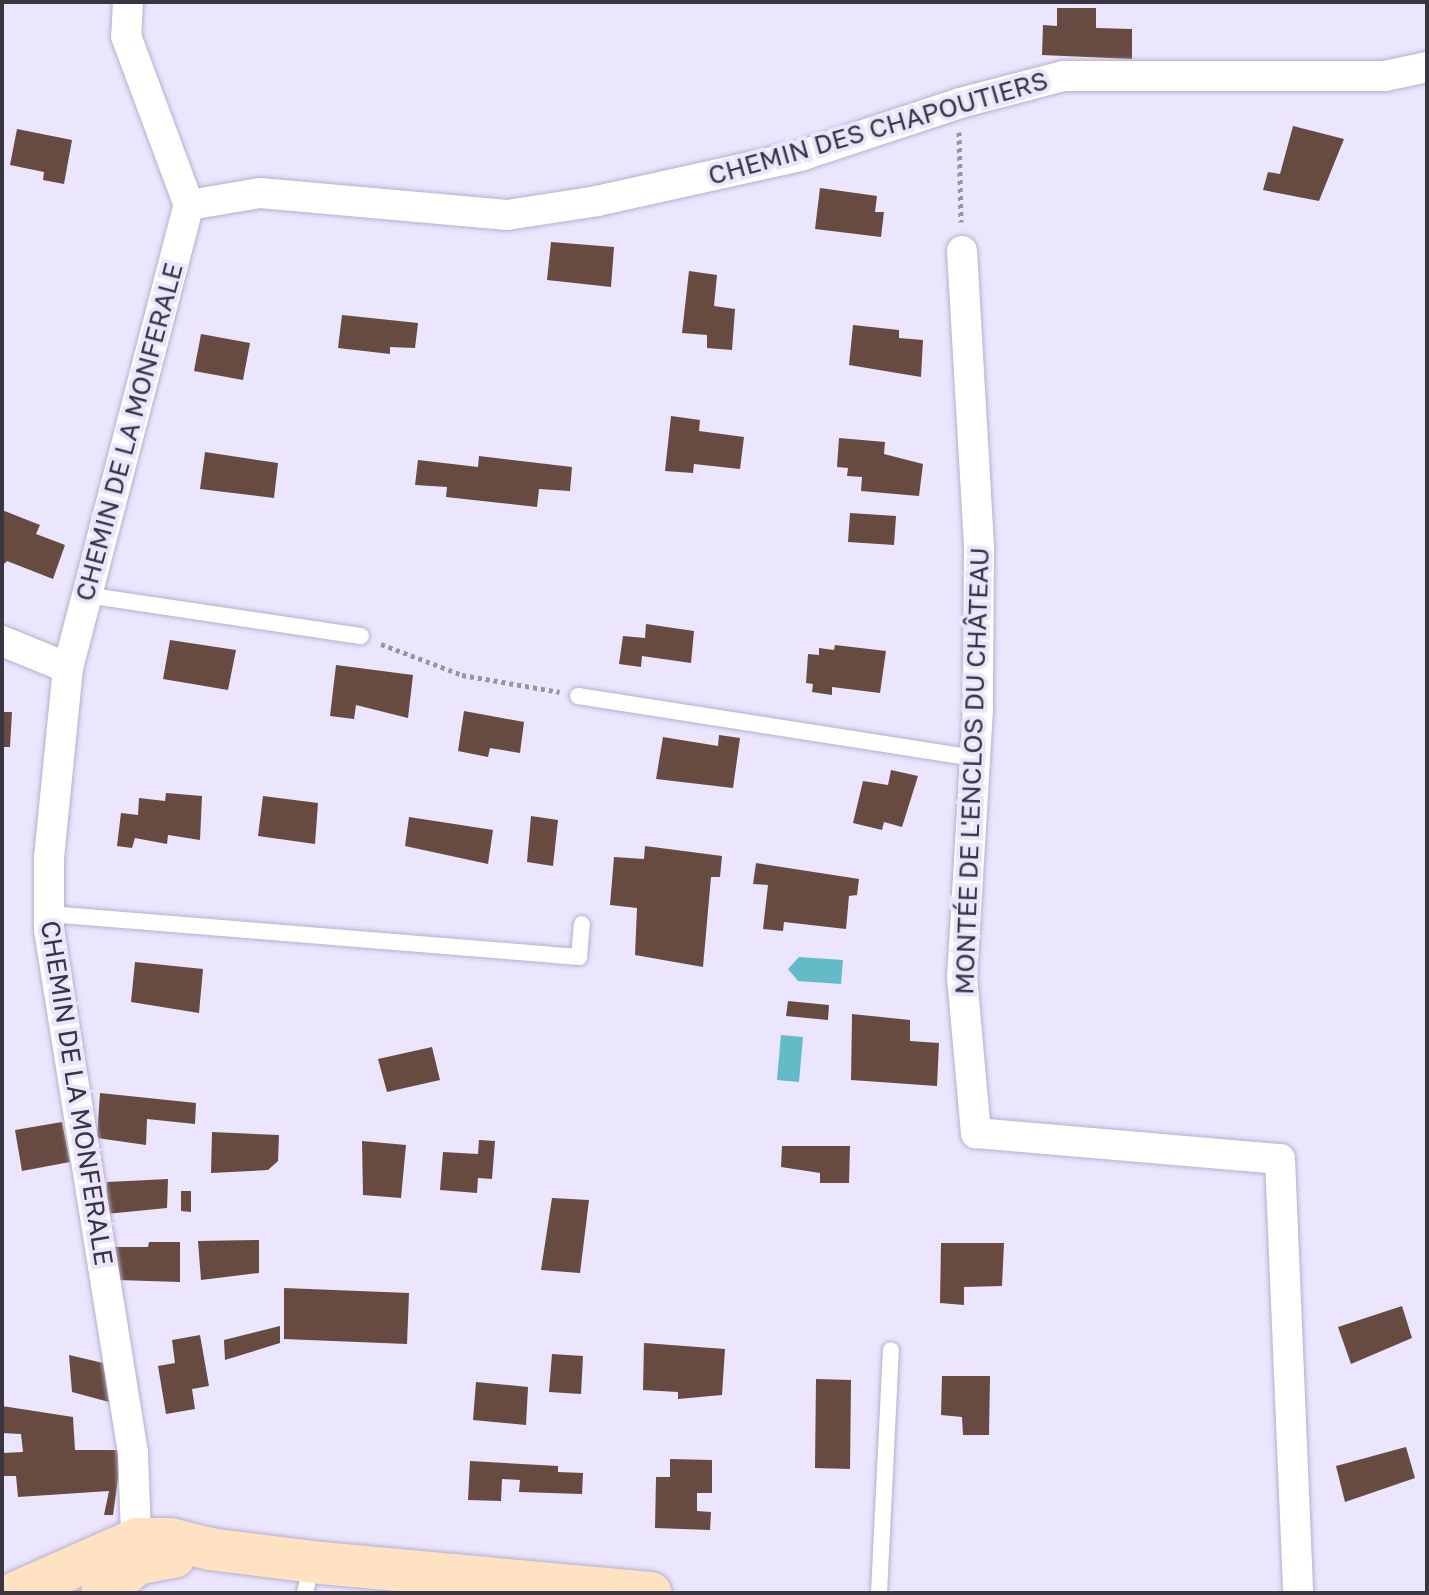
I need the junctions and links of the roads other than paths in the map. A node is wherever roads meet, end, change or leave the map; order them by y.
1 (128, 2) edge
2 (1427, 67) edge
3 (189, 205) junction
4 (962, 251) road end
5 (86, 595) junction
6 (361, 636) road end
7 (2, 641) edge
8 (68, 668) junction
9 (578, 696) road end
10 (974, 758) junction
11 (49, 914) junction
12 (582, 924) dead end
13 (891, 1350) dead end
14 (137, 1551) junction
15 (309, 1577) edge
16 (15, 1593) edge
17 (102, 1593) edge
18 (651, 1593) edge
19 (879, 1593) edge
20 (1298, 1593) edge

1 - 3 street
2 - 3 street, CHEMIN DES CHAPOUTIERS
3 - 5 street, CHEMIN DE LA MONFERALE
4 - 10 street, MONTÉE DE L'ENCLOS DU CHÂTEAU
5 - 6 lane
5 - 8 street, CHEMIN DE LA MONFERALE
7 - 8 street
8 - 11 street, CHEMIN DE LA MONFERALE
9 - 10 lane
10 - 20 street, MONTÉE DE L'ENCLOS DU CHÂTEAU
11 - 12 lane
11 - 14 street, CHEMIN DE LA MONFERALE
13 - 19 lane
14 - 15 main road
14 - 16 main road
14 - 17 main road
15 - 18 main road

